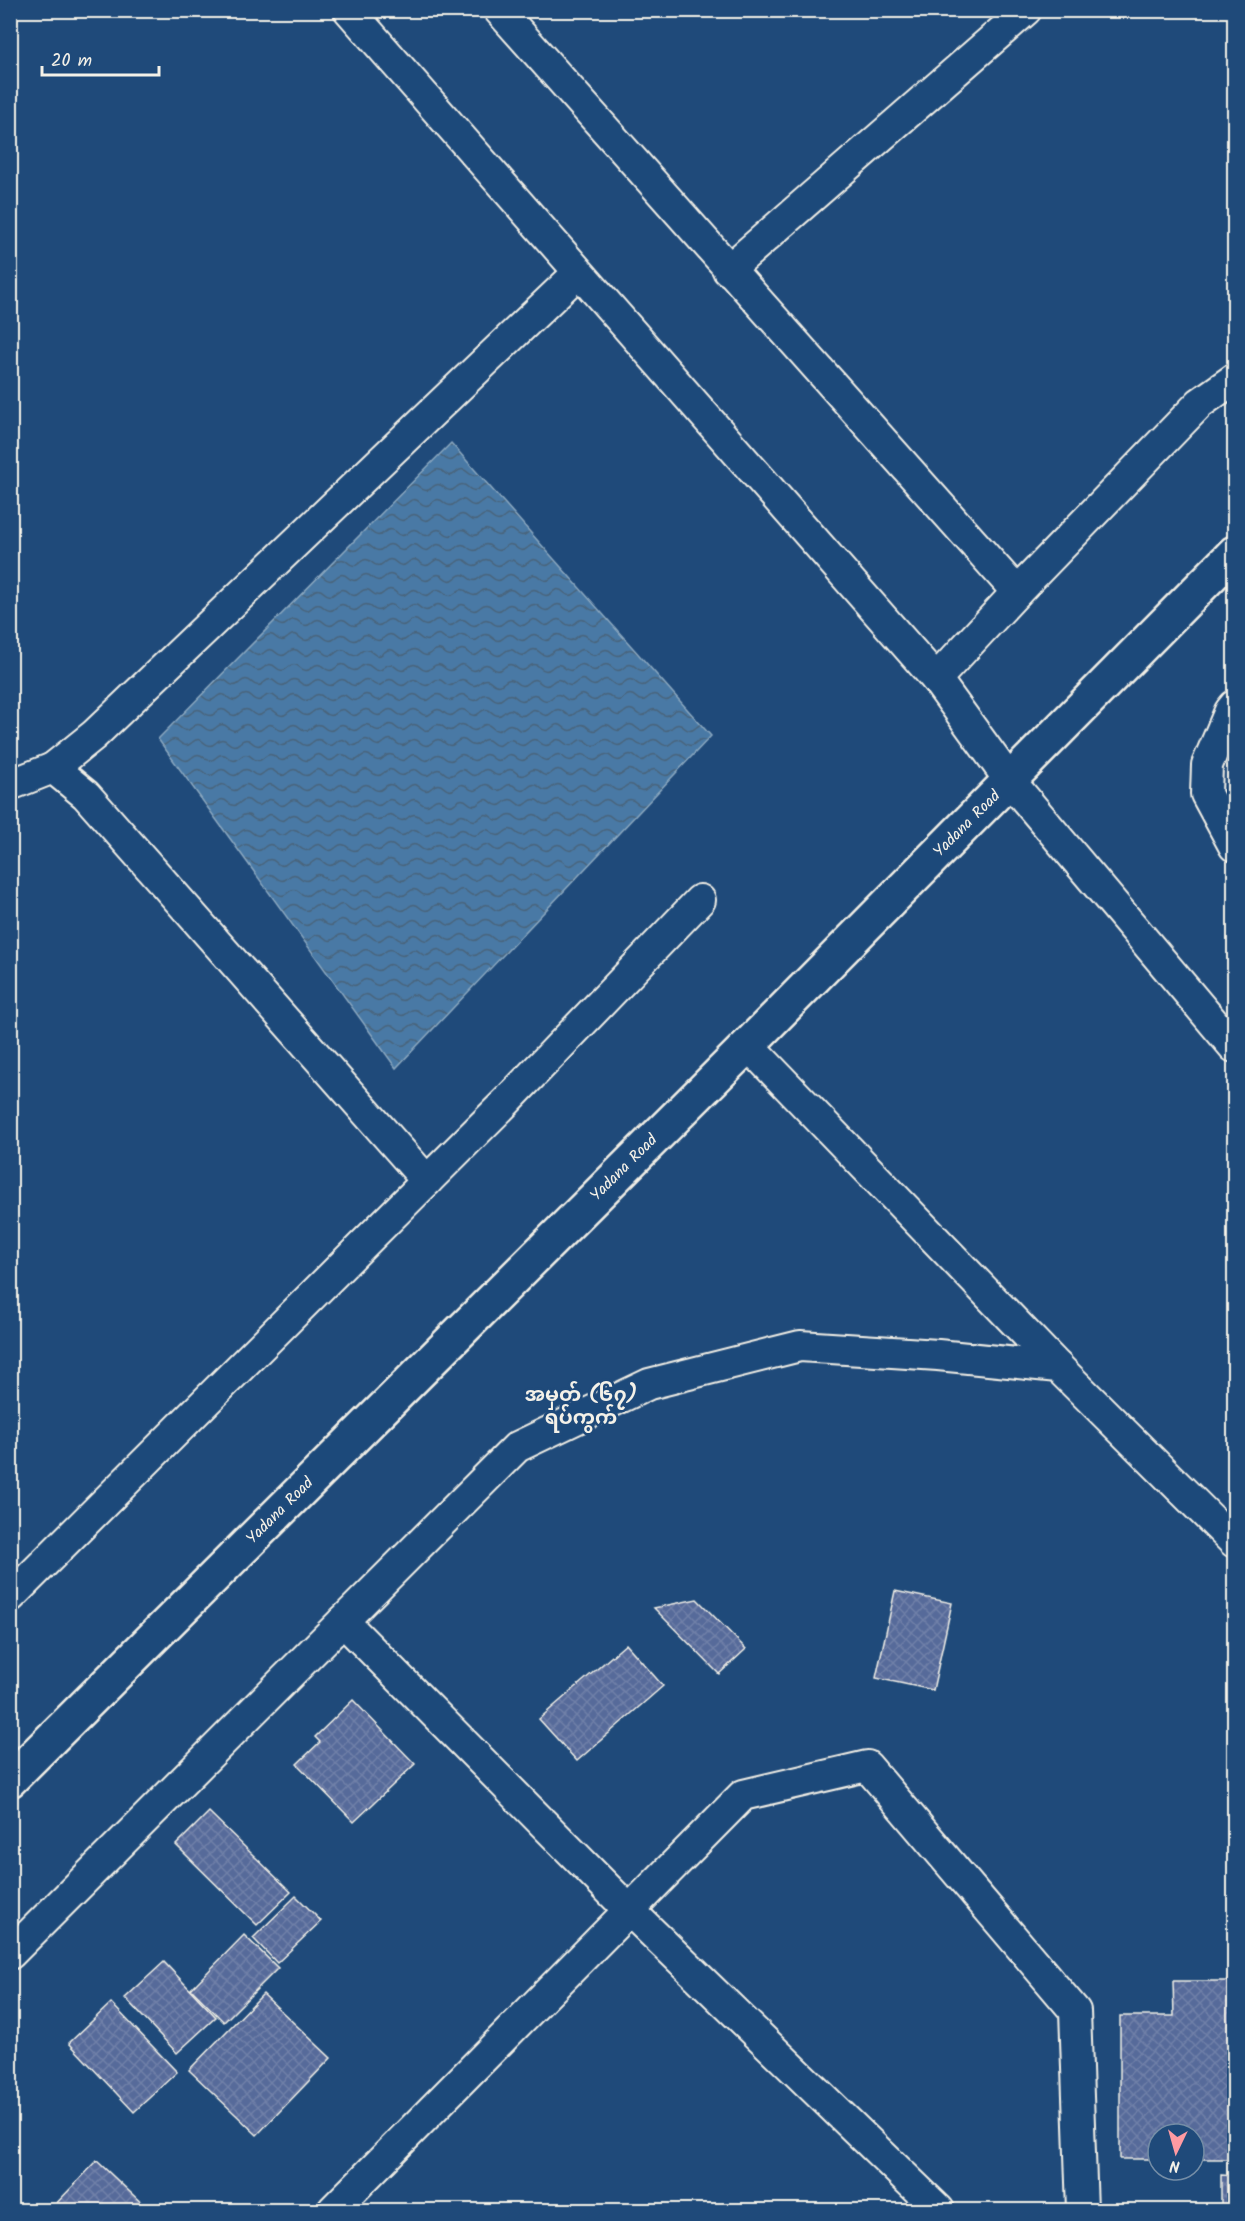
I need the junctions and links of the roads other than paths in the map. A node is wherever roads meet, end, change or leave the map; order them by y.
1 (349, 10) edge
2 (499, 10) edge
3 (1026, 10) edge
4 (728, 270) junction
5 (579, 273) junction
6 (1234, 379) edge
7 (1234, 553) edge
8 (1017, 592) junction
9 (936, 679) junction
10 (1234, 706) edge
11 (53, 768) junction
12 (1010, 781) junction
13 (10, 785) edge
14 (1234, 846) edge
15 (700, 900) dead end
16 (748, 1045) junction
17 (1234, 1047) edge
18 (427, 1181) junction
19 (1058, 1367) junction
20 (1234, 1542) edge
21 (10, 1598) edge
22 (343, 1621) junction
23 (10, 1780) edge
24 (629, 1910) junction
25 (10, 1954) edge
26 (333, 2211) edge
27 (939, 2211) edge
28 (1082, 2211) edge

1 - 5 street
2 - 4 street
3 - 4 street
4 - 8 street
5 - 9 street
5 - 11 street
6 - 8 street
7 - 12 main road, Yadana Road
8 - 9 street
9 - 12 street
10 - 14 street
11 - 13 street
11 - 18 street
12 - 16 main road, Yadana Road
12 - 17 street
15 - 18 street
16 - 19 street
16 - 23 main road, Yadana Road
18 - 21 street
19 - 20 street
19 - 22 street
22 - 24 street
22 - 25 street
24 - 26 street
24 - 27 street
24 - 28 street

